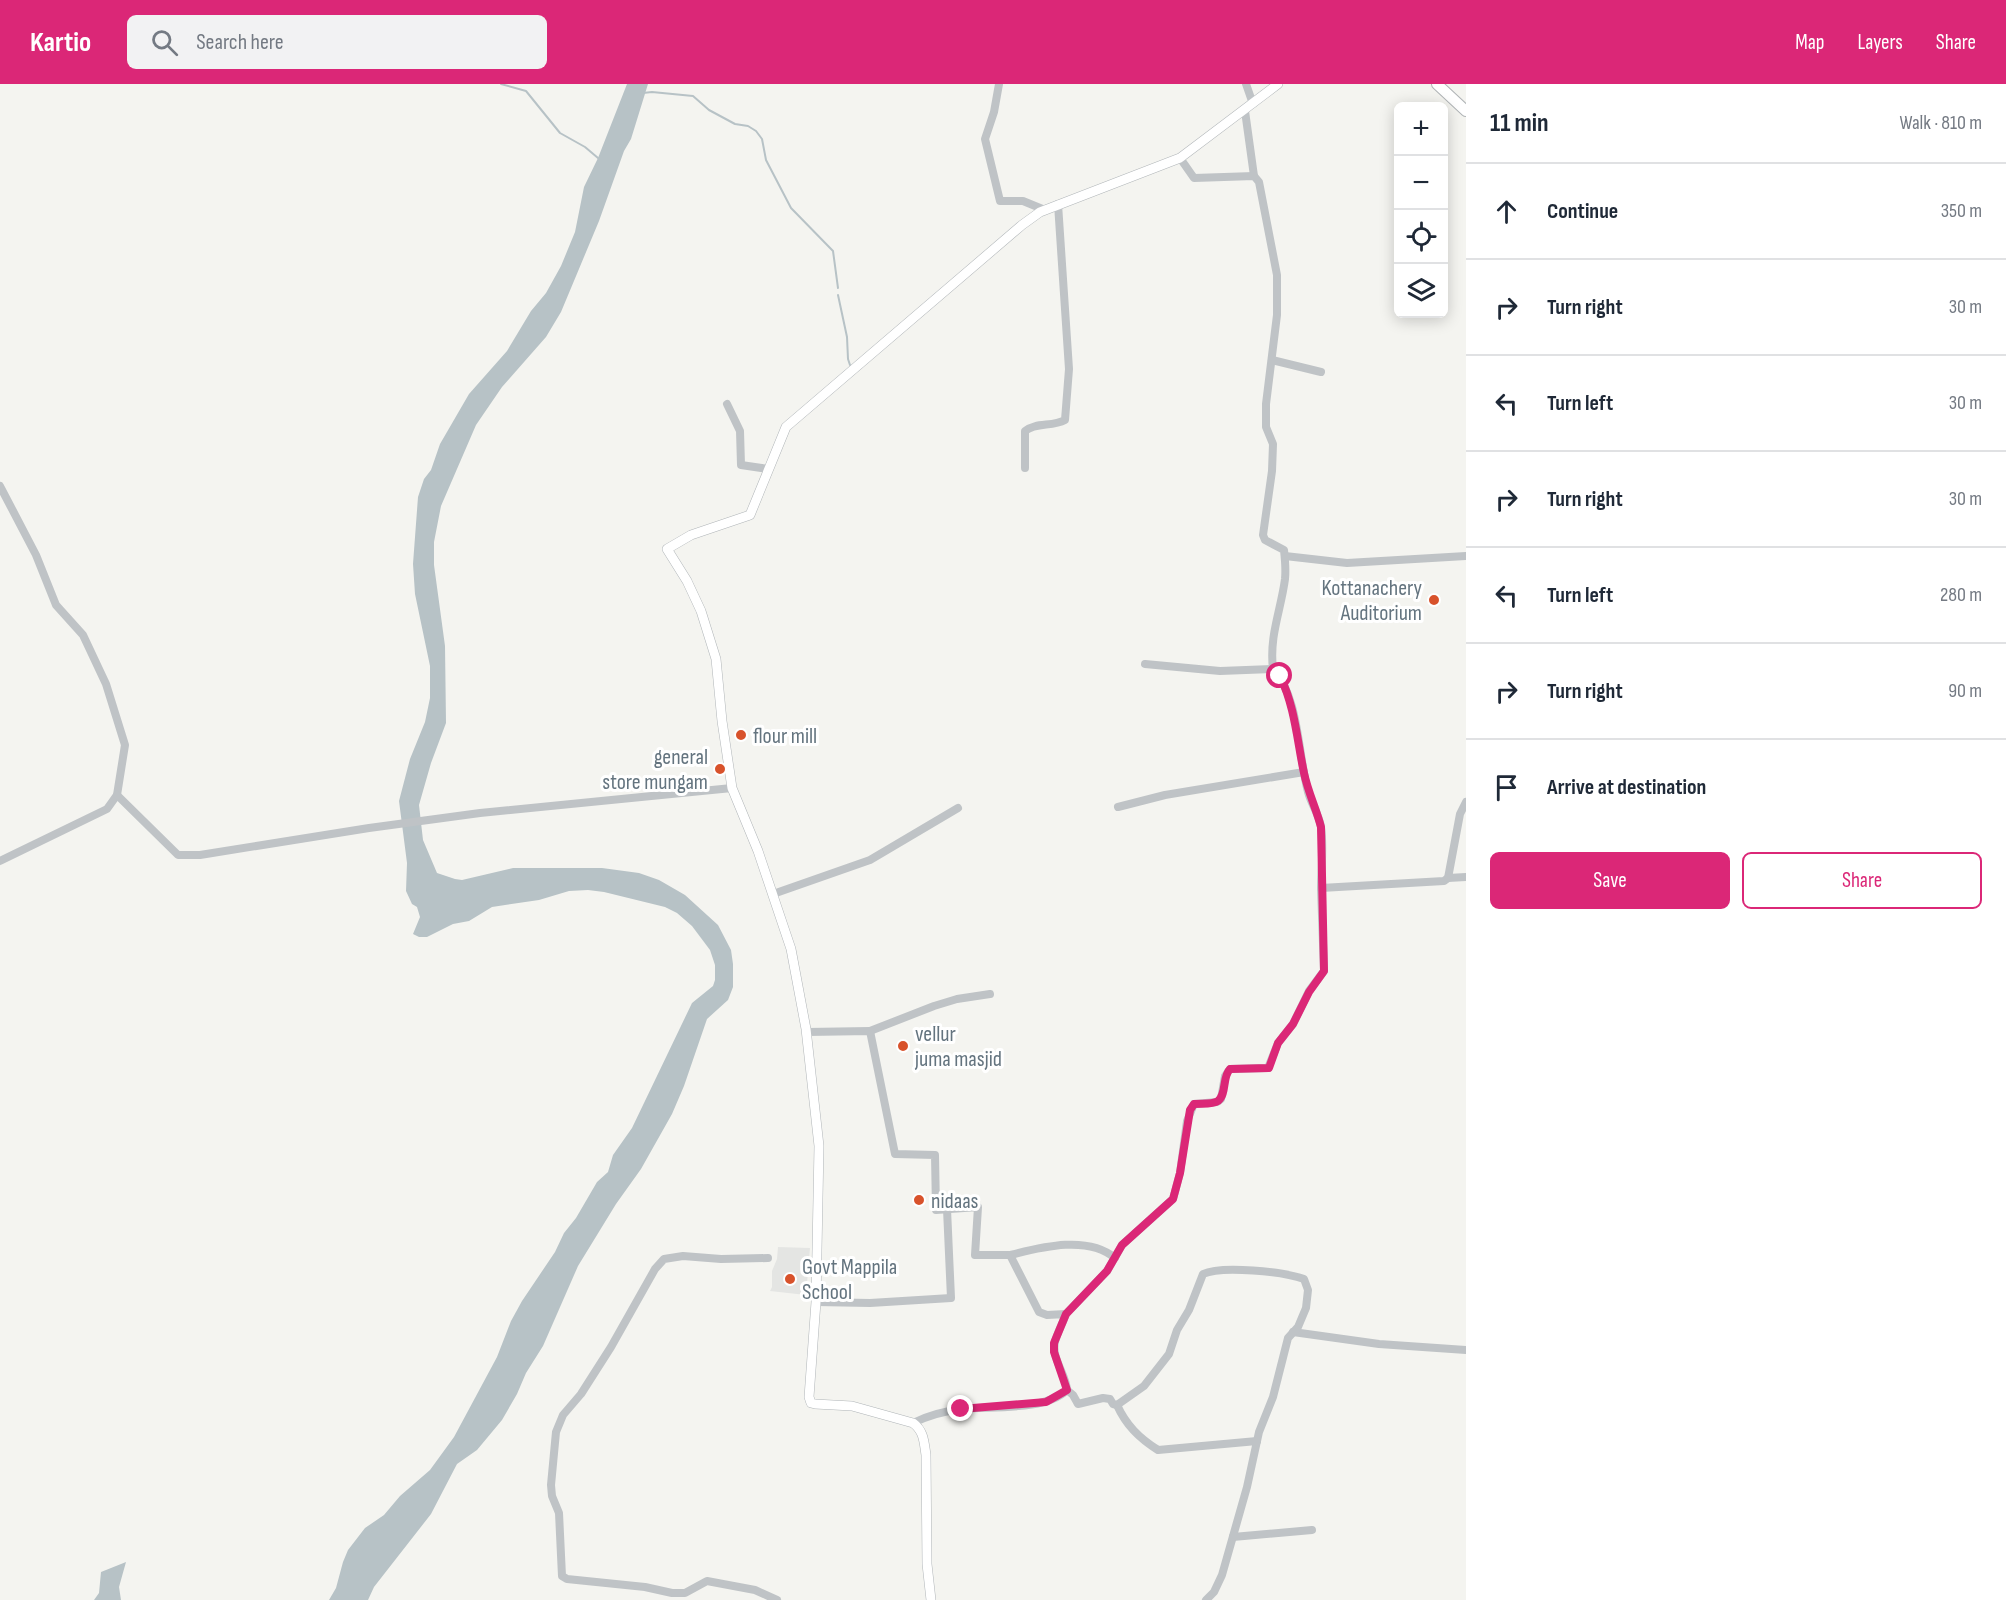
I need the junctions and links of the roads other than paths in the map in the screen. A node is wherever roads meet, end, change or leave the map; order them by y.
1 (999, 84) edge
2 (1246, 84) edge
3 (1278, 84) edge
4 (1437, 84) edge
5 (1249, 108) junction
6 (1466, 111) edge
7 (1180, 158) junction
8 (1254, 176) junction
9 (1059, 204) junction
10 (1045, 210) junction
11 (1272, 360) junction
12 (1321, 372) dead end
13 (727, 404) dead end
14 (1025, 468) dead end
15 (768, 469) junction
16 (0, 486) edge
17 (1285, 556) junction
18 (1466, 556) edge
19 (1145, 664) dead end
20 (1273, 669) junction
21 (1304, 772) junction
22 (732, 788) junction
23 (117, 795) junction
24 (1466, 802) edge
25 (1118, 807) dead end
26 (958, 808) dead end
27 (0, 861) edge
28 (1466, 877) edge
29 (1448, 878) junction
30 (1321, 888) junction
31 (773, 894) junction
32 (990, 993) dead end
33 (870, 1031) junction
34 (807, 1032) junction
35 (947, 1209) junction
36 (1010, 1255) junction
37 (768, 1258) dead end
38 (1115, 1258) junction
39 (816, 1302) junction
40 (1066, 1314) junction
41 (1293, 1332) junction
42 (1466, 1350) edge
43 (1067, 1390) junction
44 (1117, 1405) junction
45 (913, 1422) junction
46 (1257, 1441) junction
47 (1312, 1530) dead end
48 (1233, 1537) junction
49 (777, 1600) edge
50 (931, 1600) edge
51 (1206, 1600) edge

1 - 10 street
2 - 5 street
3 - 5 main road
4 - 6 highway
5 - 7 main road
5 - 8 street
7 - 8 street
7 - 9 main road
8 - 11 street
9 - 10 main road
9 - 14 street
10 - 15 main road
11 - 12 street
11 - 17 street
13 - 15 street
15 - 22 main road
16 - 23 street
17 - 18 street
17 - 20 street
19 - 20 street
20 - 21 street
21 - 25 street
21 - 30 street
22 - 23 street
22 - 31 main road
23 - 27 street
24 - 29 street
26 - 31 street
28 - 29 street
29 - 30 street
30 - 38 street
31 - 34 main road
32 - 33 street
33 - 34 street
33 - 35 street
34 - 39 main road
35 - 36 street
35 - 39 street
36 - 38 street
36 - 40 street
37 - 49 street
38 - 40 street
39 - 45 main road
40 - 43 street
41 - 42 street
41 - 44 street
41 - 46 street
43 - 44 street
43 - 45 street
44 - 46 street
45 - 50 main road
46 - 48 street
47 - 48 street
48 - 51 street

